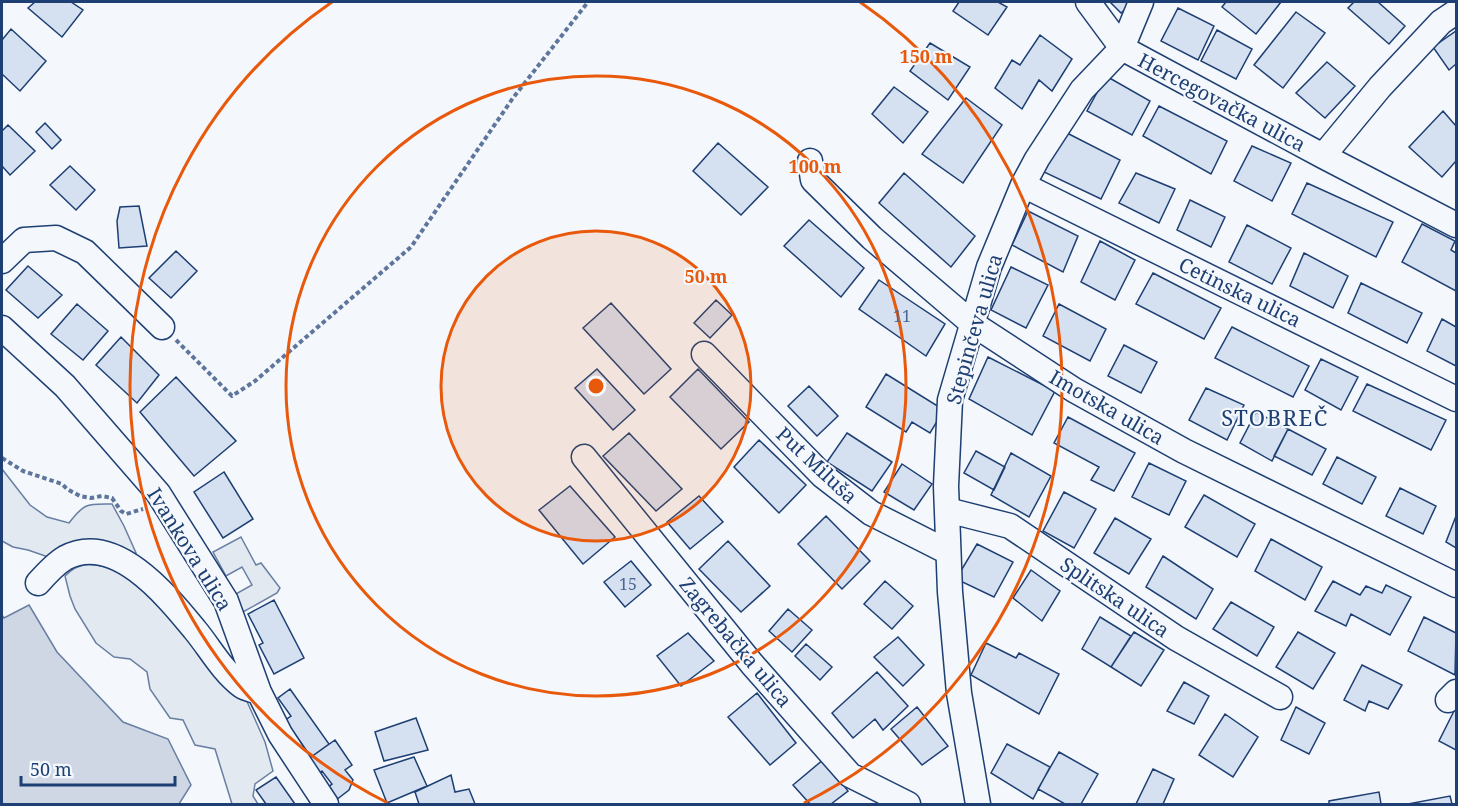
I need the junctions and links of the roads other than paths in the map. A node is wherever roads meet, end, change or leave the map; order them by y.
1 (1088, 2) edge
2 (1141, 2) edge
3 (1456, 12) edge
4 (1122, 48) junction
5 (1323, 156) junction
6 (810, 160) dead end
7 (1023, 185) junction
8 (1456, 225) edge
9 (2, 261) edge
10 (973, 324) junction
11 (162, 327) road end
12 (2, 328) edge
13 (704, 354) dead end
14 (1456, 399) edge
15 (584, 457) dead end
16 (947, 510) junction
17 (948, 552) junction
18 (38, 583) dead end
19 (1456, 585) edge
20 (259, 692) junction
21 (1280, 697) dead end
22 (326, 804) edge
23 (908, 804) edge
24 (974, 804) edge

1 - 4 street
2 - 4 street, Stepinčeva ulica
3 - 5 street, Hercegovačka ulica
4 - 5 street, Hercegovačka ulica
4 - 7 street, Stepinčeva ulica
5 - 8 street, Hercegovačka ulica
6 - 10 street, Imotska ulica
7 - 10 street, Stepinčeva ulica
7 - 14 street, Cetinska ulica
9 - 11 street
10 - 16 street, Stepinčeva ulica
10 - 19 street, Imotska ulica
12 - 20 street, Ivankova ulica
13 - 17 street, Put Miluša
15 - 23 street, Zagrebačka ulica
16 - 17 street, Stepinčeva ulica
16 - 21 street, Splitska ulica
17 - 24 street, Stepinčeva ulica
18 - 20 street
20 - 22 street, Ivankova ulica

